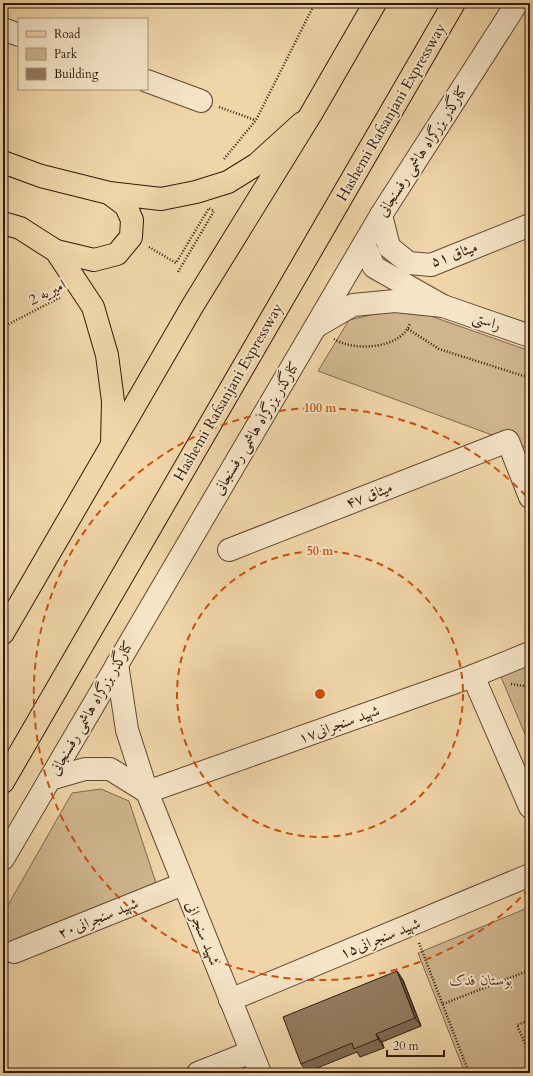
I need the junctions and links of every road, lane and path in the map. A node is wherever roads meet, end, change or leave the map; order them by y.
1 (315, 3) edge
2 (375, 3) edge
3 (454, 3) edge
4 (517, 3) edge
5 (3, 29) edge
6 (18, 35) edge
7 (148, 81) edge
8 (201, 101) joint
9 (311, 114) junction
10 (256, 120) junction
11 (3, 162) edge
12 (220, 164) dead end
13 (109, 192) junction
14 (381, 215) junction
15 (3, 223) edge
16 (530, 225) edge
17 (131, 237) junction
18 (364, 244) junction
19 (56, 251) junction
20 (178, 272) dead end
21 (80, 287) junction
22 (416, 303) junction
23 (443, 306) junction
24 (3, 327) edge
25 (316, 327) junction
26 (408, 329) junction
27 (530, 336) edge
28 (530, 378) edge
29 (112, 444) junction
30 (530, 497) edge
31 (229, 550) dead end
32 (32, 582) junction
33 (3, 616) edge
34 (3, 633) edge
35 (530, 653) edge
36 (117, 664) junction
37 (473, 676) junction
38 (50, 779) junction
39 (3, 782) edge
40 (147, 792) junction
41 (530, 807) edge
42 (3, 859) edge
43 (530, 876) edge
44 (183, 884) junction
45 (412, 925) junction
46 (14, 952) dead end
47 (530, 970) edge
48 (230, 1000) junction
49 (443, 1004) junction
50 (530, 1020) edge
51 (530, 1045) edge
52 (251, 1052) junction
53 (198, 1073) edge
54 (260, 1073) edge
55 (469, 1073) edge

1 - 10 path
2 - 9 main road
3 - 39 main road, Hashemi Rafsanjani Expressway
4 - 14 street, کنارگذر بزرگراه هاشمی رفسنجانی
5 - 6 street
7 - 8 street
8 - 10 path
9 - 13 main road
9 - 29 main road
10 - 12 path
11 - 13 main road
13 - 17 main road
14 - 16 street, میثاق ۵۱
14 - 18 street, کنارگذر بزرگراه هاشمی رفسنجانی
15 - 19 main road
17 - 19 main road
17 - 20 path
18 - 23 street
18 - 25 street, کنارگذر بزرگراه هاشمی رفسنجانی
19 - 21 main road
21 - 24 path, امیریه 2
21 - 29 main road
22 - 23 street
22 - 25 street
22 - 26 path
23 - 27 street, راستی
25 - 26 path
25 - 36 street, کنارگذر بزرگراه هاشمی رفسنجانی
26 - 28 path
29 - 32 main road
30 - 31 street, میثاق ۴۷
32 - 33 main road
32 - 34 main road
35 - 37 street, شهید سنجرانی۱۷
36 - 38 street, کنارگذر بزرگراه هاشمی رفسنجانی
36 - 40 street, شهید سنجرانی
37 - 40 street, شهید سنجرانی۱۷
37 - 41 street
38 - 40 street
38 - 42 street, کنارگذر بزرگراه هاشمی رفسنجانی
40 - 44 street, شهید سنجرانی
43 - 45 street, شهید سنجرانی۱۵
44 - 46 street, شهید سنجرانی۲۰
44 - 48 street, شهید سنجرانی
45 - 48 street, شهید سنجرانی۱۵
45 - 49 path
47 - 49 path
48 - 52 street, شهید سنجرانی
49 - 55 path
50 - 51 path
52 - 53 street
52 - 54 street, شهید سنجرانی

